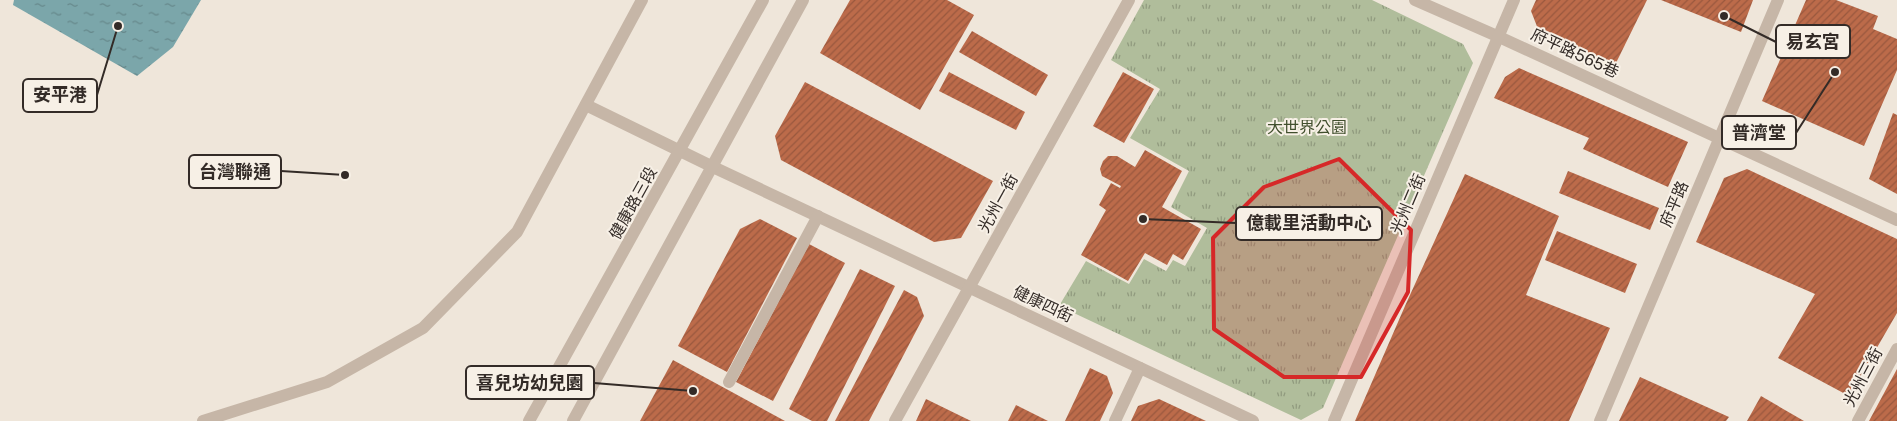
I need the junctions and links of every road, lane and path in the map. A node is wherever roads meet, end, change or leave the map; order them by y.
1 (642, 0) edge
2 (763, 0) edge
3 (803, 0) edge
4 (1129, 0) edge
5 (1415, 0) edge
6 (1514, 0) edge
7 (1778, 0) edge
8 (1497, 36) junction
9 (586, 105) junction
10 (1720, 138) junction
11 (680, 151) junction
12 (713, 167) junction
13 (818, 216) junction
14 (1897, 220) edge
15 (969, 287) junction
16 (1897, 349) edge
17 (1140, 368) junction
18 (729, 382) dead end
19 (203, 421) edge
20 (530, 421) edge
21 (574, 421) edge
22 (894, 421) edge
23 (1115, 421) edge
24 (1253, 421) edge
25 (1334, 421) edge
26 (1600, 421) edge
27 (1858, 421) edge

1 - 9 street
2 - 11 street, 健康路三段
3 - 12 street
4 - 15 street, 光州一街
5 - 8 street, 府平路565巷
6 - 8 street, 光州二街
7 - 10 street, 府平路
8 - 10 street, 府平路565巷
8 - 25 street, 光州二街
9 - 11 street, 健康四街
9 - 19 street
10 - 14 street, 府平路565巷
10 - 26 street, 府平路
11 - 12 street, 健康四街
11 - 20 street, 健康路三段
12 - 13 street, 健康四街
12 - 21 street
13 - 15 street, 健康四街
13 - 18 street
15 - 17 street, 健康四街
15 - 22 street, 光州一街
16 - 27 street, 光州三街
17 - 23 street
17 - 24 street, 健康四街

